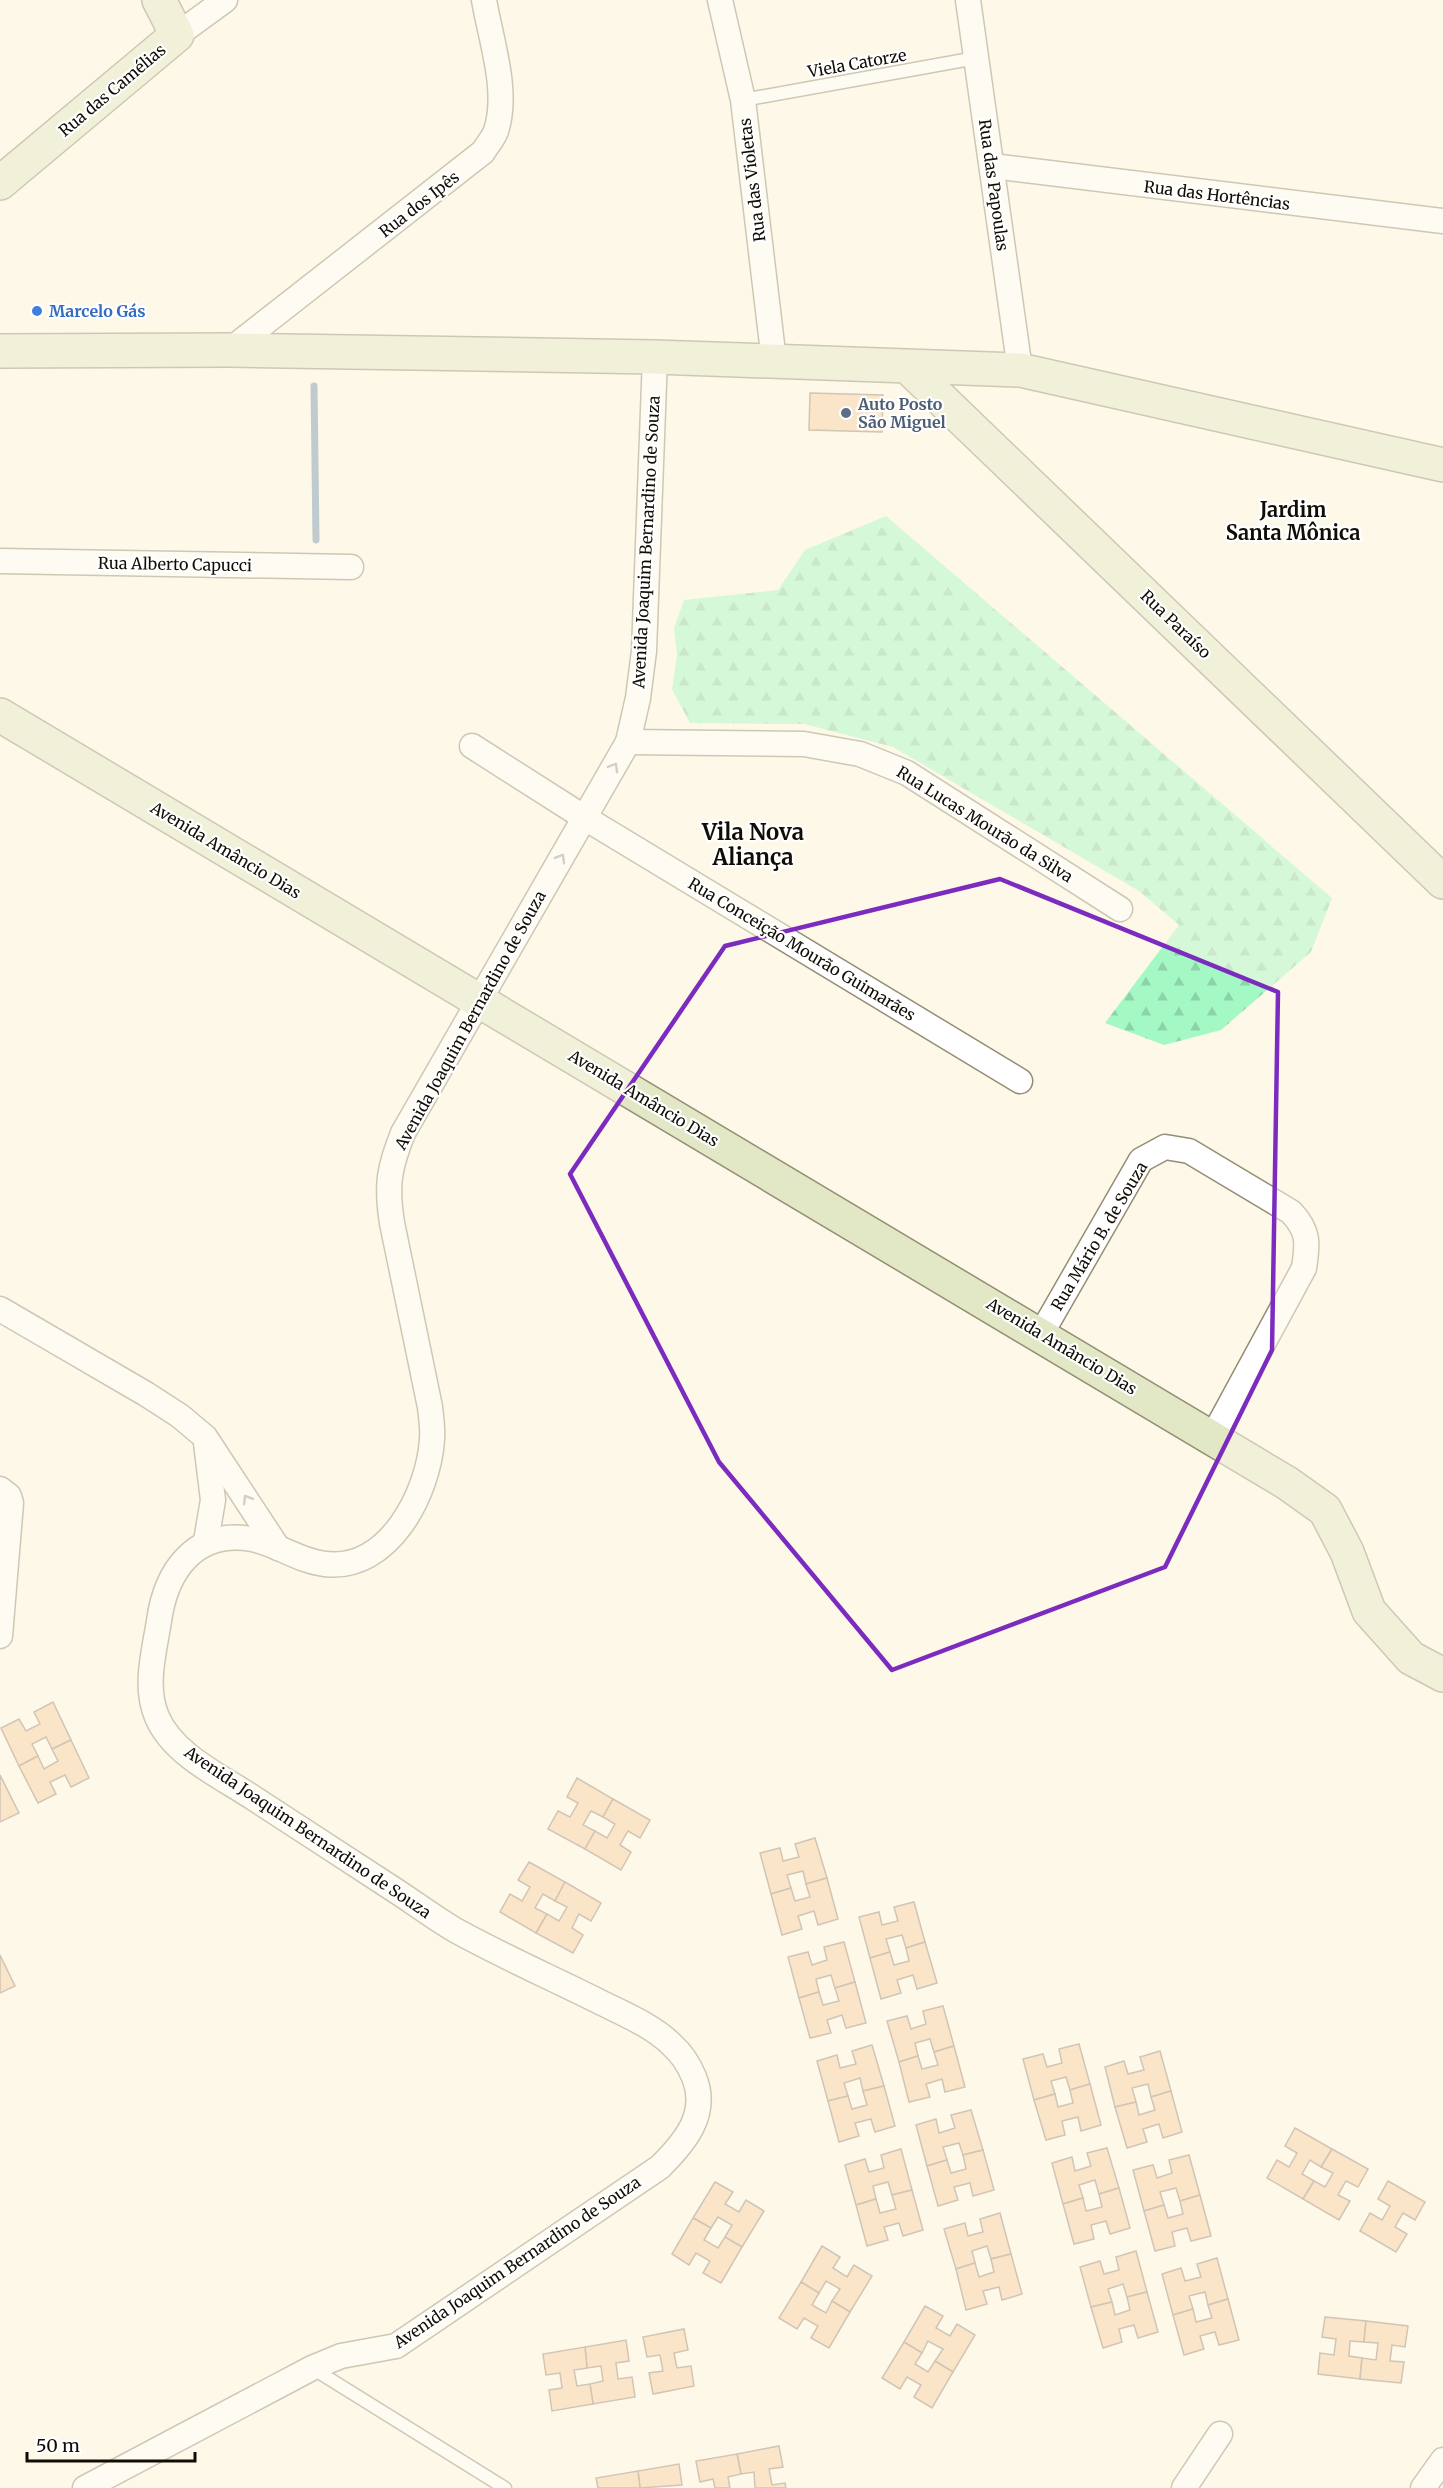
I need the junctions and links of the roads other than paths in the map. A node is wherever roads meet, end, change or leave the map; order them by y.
1 (159, 0) edge
2 (225, 0) edge
3 (484, 0) edge
4 (720, 0) edge
5 (968, 0) edge
6 (177, 35) junction
7 (976, 58) junction
8 (743, 100) junction
9 (992, 166) junction
10 (0, 183) edge
11 (1443, 221) edge
12 (0, 351) edge
13 (230, 351) junction
14 (655, 357) junction
15 (774, 361) junction
16 (908, 368) junction
17 (1020, 370) junction
18 (1443, 465) edge
19 (0, 561) edge
20 (351, 567) dead end
21 (0, 715) edge
22 (628, 742) junction
23 (472, 746) dead end
24 (585, 818) junction
25 (1443, 882) edge
26 (1120, 909) dead end
27 (478, 1000) junction
28 (1020, 1081) dead end
29 (0, 1309) edge
30 (1041, 1334) junction
31 (205, 1437) junction
32 (1213, 1437) junction
33 (0, 1489) edge
34 (206, 1541) junction
35 (278, 1548) junction
36 (0, 1636) edge
37 (1443, 1675) edge
38 (312, 2368) junction
39 (1220, 2434) dead end
40 (1443, 2460) edge
41 (85, 2488) edge
42 (505, 2488) edge
43 (1184, 2488) edge
44 (1424, 2488) edge

1 - 6 street
2 - 6 street, Rua das Camélias
3 - 13 street, Rua dos Ipês
4 - 8 street, Rua das Violetas
5 - 7 street, Rua das Papoulas
6 - 10 street, Rua das Camélias
7 - 8 lane, Viela Catorze
7 - 9 street, Rua das Papoulas
8 - 15 street, Rua das Violetas
9 - 11 street, Rua das Hortências
9 - 17 street, Rua das Papoulas
12 - 13 street
13 - 14 street
14 - 15 street
14 - 22 street, Avenida Joaquim Bernardino de Souza
15 - 16 street
16 - 17 street
16 - 25 street, Rua Paraíso
17 - 18 street
19 - 20 street, Rua Alberto Capucci
21 - 27 street, Avenida Amâncio Dias
24 -> 22 street, Avenida Joaquim Bernardino de Souza
22 - 26 street, Rua Lucas Mourão da Silva
23 - 24 street, Rua Conceição Mourão Guimarães
27 -> 24 street, Avenida Joaquim Bernardino de Souza
24 - 28 street, Rua Conceição Mourão Guimarães
27 - 30 street, Avenida Amâncio Dias
27 - 35 street, Avenida Joaquim Bernardino de Souza
29 - 31 street
30 - 32 street, Avenida Amâncio Dias
30 - 32 street, Rua Mário B. de Souza
31 - 34 street
35 -> 31 street
32 - 37 street, Avenida Amâncio Dias
33 - 36 street
34 - 35 street, Avenida Joaquim Bernardino de Souza
34 - 38 street, Avenida Joaquim Bernardino de Souza
38 - 41 street, Avenida Joaquim Bernardino de Souza
38 - 42 lane
39 - 43 street
40 - 44 street

